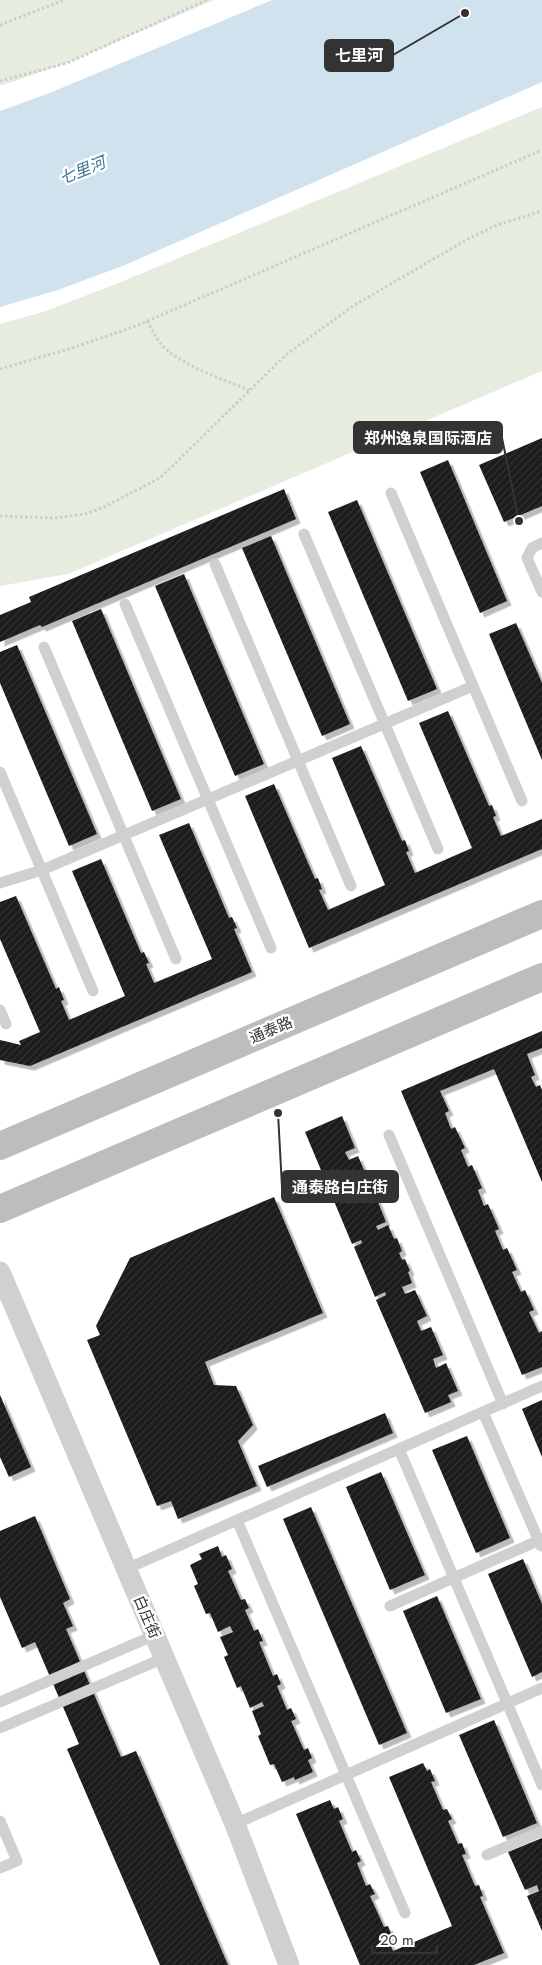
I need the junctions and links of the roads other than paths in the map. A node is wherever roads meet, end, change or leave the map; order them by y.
1 (391, 493) dead end
2 (304, 534) dead end
3 (542, 544) edge
4 (215, 564) dead end
5 (542, 592) edge
6 (125, 604) dead end
7 (44, 647) dead end
8 (473, 686) junction
9 (385, 724) junction
10 (298, 761) junction
11 (0, 772) edge
12 (208, 799) junction
13 (522, 801) dead end
14 (124, 835) junction
15 (438, 848) dead end
16 (42, 870) junction
17 (0, 883) edge
18 (351, 886) dead end
19 (542, 914) edge
20 (271, 948) dead end
21 (176, 959) dead end
22 (542, 977) edge
23 (93, 991) dead end
24 (0, 1010) edge
25 (6, 1024) dead end
26 (389, 1135) dead end
27 (0, 1146) edge
28 (0, 1209) edge
29 (0, 1272) edge
30 (542, 1386) edge
31 (503, 1404) junction
32 (483, 1412) junction
33 (399, 1449) junction
34 (237, 1520) junction
35 (541, 1542) edge
36 (126, 1569) junction
37 (454, 1578) junction
38 (390, 1606) dead end
39 (155, 1635) junction
40 (164, 1658) junction
41 (542, 1688) edge
42 (0, 1702) edge
43 (507, 1703) junction
44 (0, 1728) edge
45 (345, 1775) junction
46 (542, 1785) edge
47 (0, 1821) edge
48 (235, 1824) junction
49 (542, 1831) edge
50 (487, 1856) dead end
51 (0, 1868) edge
52 (405, 1913) dead end
53 (289, 1965) edge

1 - 8 lane
2 - 9 lane
3 - 5 lane
4 - 10 lane
6 - 12 lane
7 - 14 lane
8 - 9 lane
8 - 13 lane
9 - 10 lane
9 - 15 lane
10 - 12 lane
10 - 18 lane
11 - 16 lane
12 - 14 lane
12 - 20 lane
14 - 16 lane
14 - 21 lane
16 - 17 lane
16 - 23 lane
19 - 27 street, 通泰路
22 - 28 street
24 - 25 lane
26 - 31 lane
29 - 36 street, 白庄街
30 - 31 lane
31 - 32 lane
32 - 33 lane
32 - 35 lane
33 - 34 lane
33 - 37 lane
34 - 36 lane
34 - 45 lane
35 - 37 lane
36 - 39 street, 白庄街
37 - 38 lane
37 - 43 lane
39 - 40 street, 白庄街
39 - 42 lane
40 - 44 lane
40 - 48 street, 白庄街
41 - 43 lane
43 - 45 lane
43 - 46 lane
45 - 48 lane
45 - 52 lane
47 - 51 lane
48 - 53 street, 白庄街
49 - 50 lane

